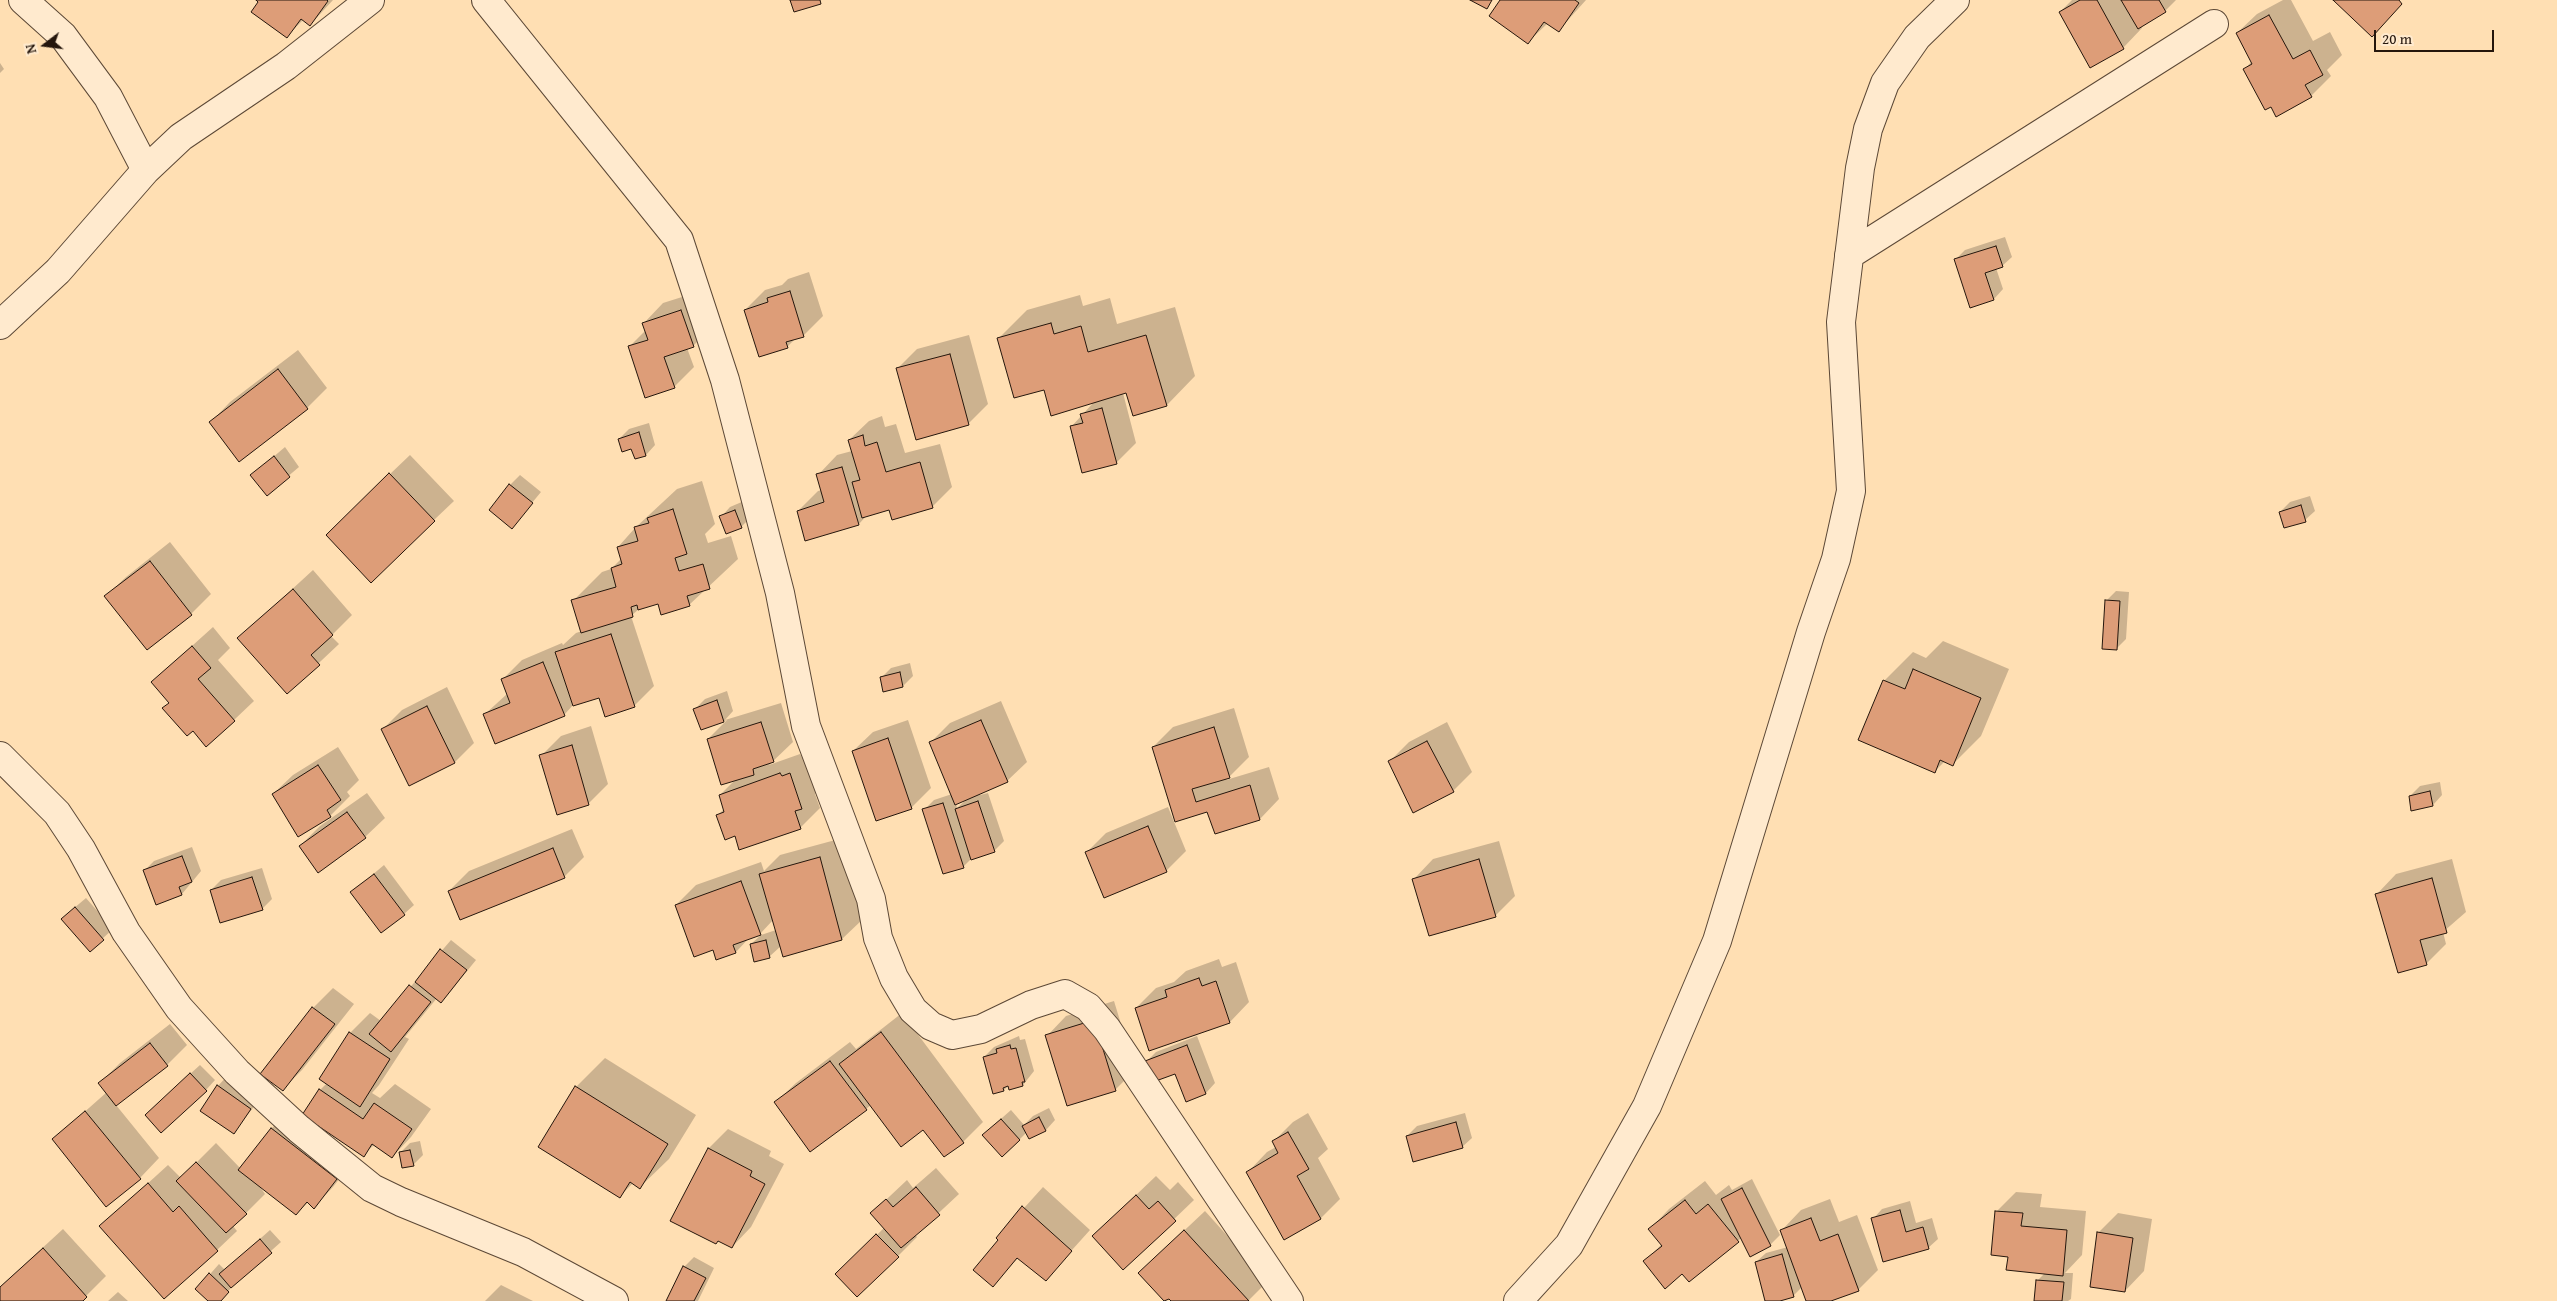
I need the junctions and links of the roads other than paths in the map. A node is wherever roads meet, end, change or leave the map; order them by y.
1 (23, 0) edge
2 (370, 0) edge
3 (486, 0) edge
4 (1955, 0) edge
5 (2214, 24) dead end
6 (146, 170) junction
7 (1848, 255) junction
8 (0, 325) edge
9 (0, 756) edge
10 (614, 1301) edge
11 (1289, 1301) edge
12 (1518, 1301) edge

1 - 6 street
2 - 6 street
3 - 11 street
4 - 7 street
5 - 7 street
6 - 8 street
7 - 12 street
9 - 10 street

